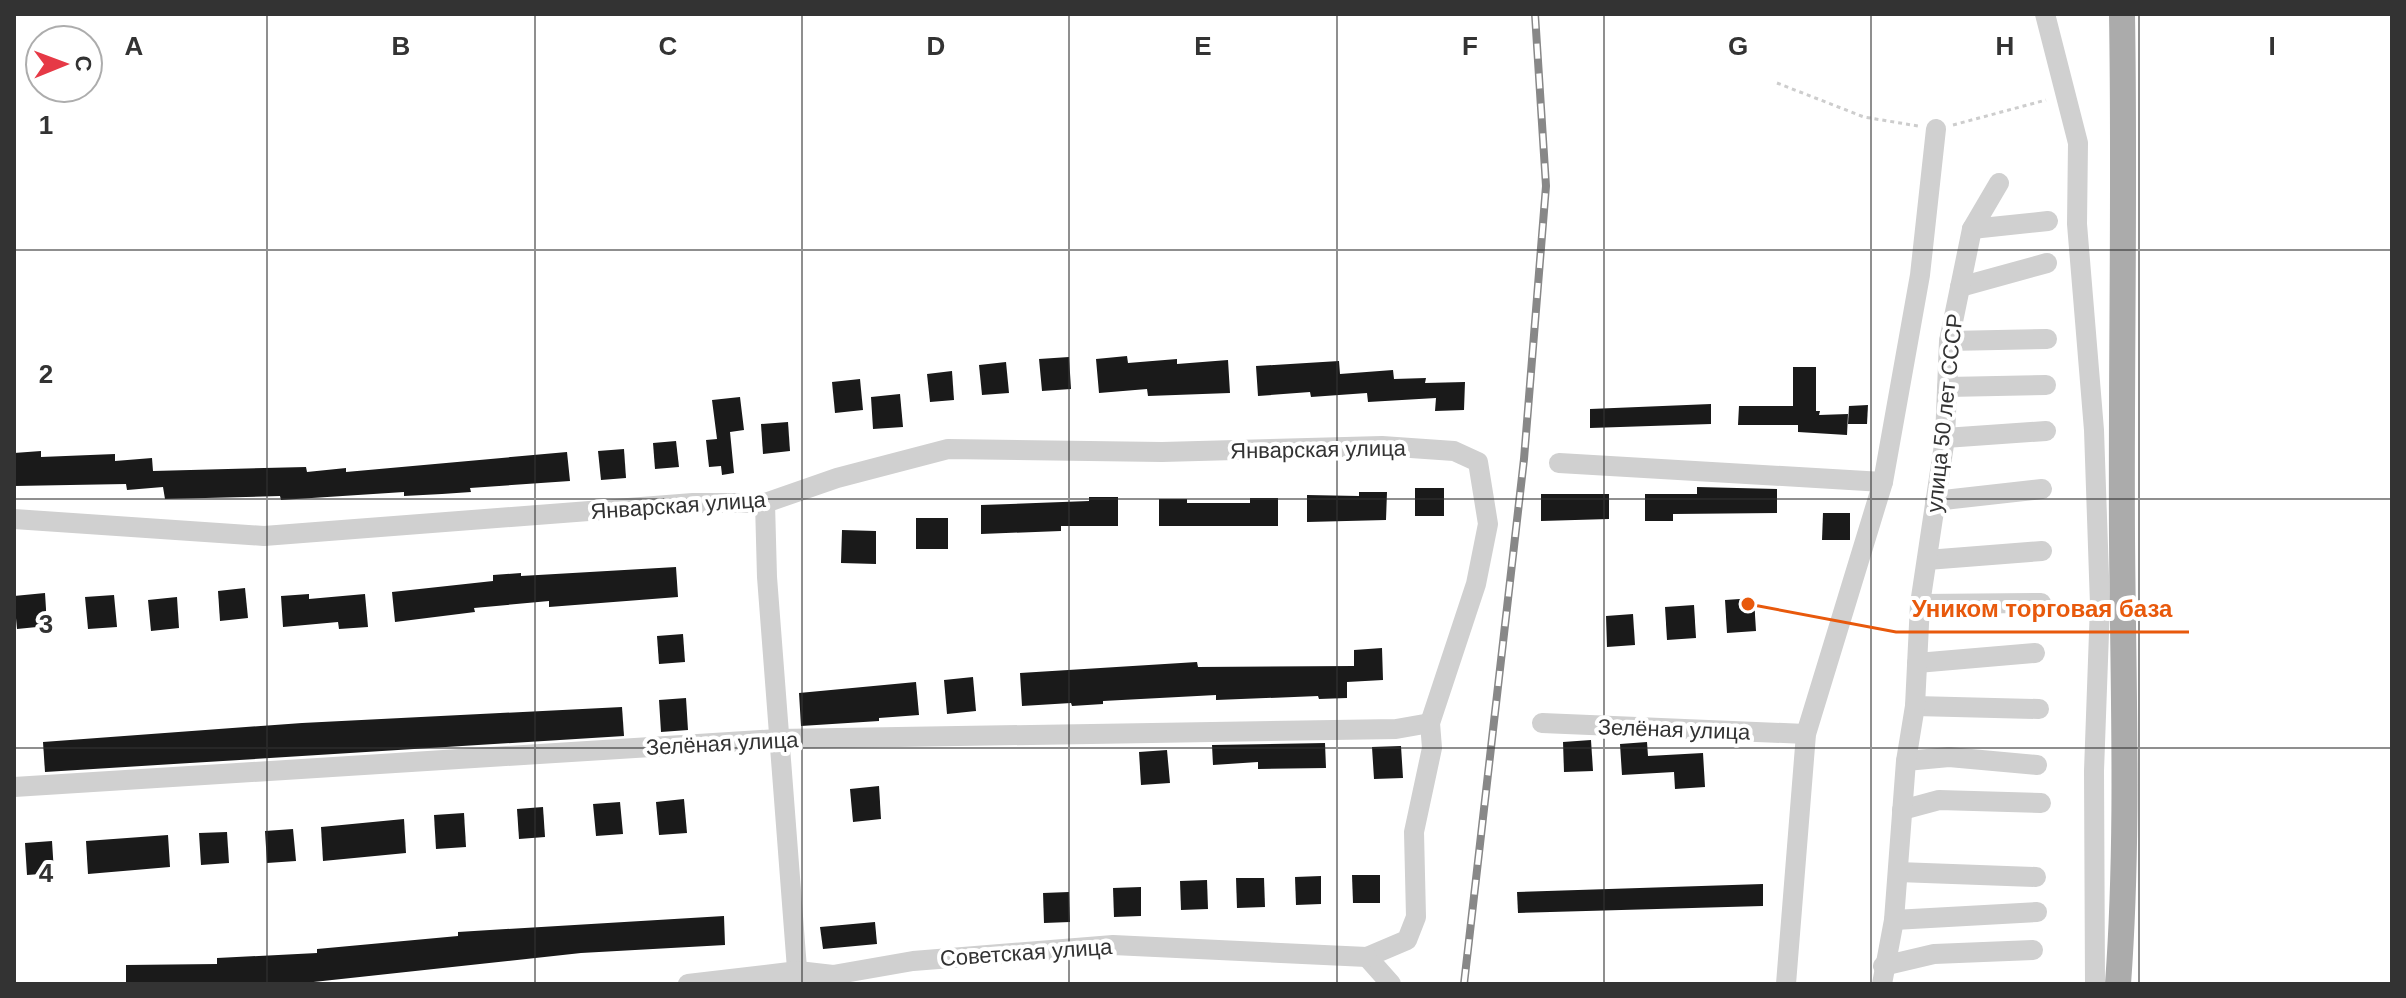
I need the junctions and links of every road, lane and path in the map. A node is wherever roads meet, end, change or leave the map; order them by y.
1 (2045, 14) edge
2 (2122, 14) edge
3 (1777, 83) dead end
4 (2049, 99) dead end
5 (1936, 129) junction
6 (1999, 183) dead end
7 (2048, 221) dead end
8 (1972, 229) junction
9 (2047, 263) dead end
10 (1960, 287) junction
11 (2047, 339) dead end
12 (1949, 341) junction
13 (2046, 385) dead end
14 (1947, 387) junction
15 (2046, 431) dead end
16 (1945, 438) junction
17 (1559, 463) dead end
18 (1883, 482) junction
19 (2042, 489) dead end
20 (1935, 501) junction
21 (765, 503) junction
22 (16, 518) edge
23 (2042, 551) dead end
24 (1927, 560) junction
25 (2041, 603) dead end
26 (1920, 604) junction
27 (2035, 653) dead end
28 (1917, 663) junction
29 (1915, 706) junction
30 (2039, 709) dead end
31 (1430, 723) junction
32 (1542, 723) dead end
33 (1806, 734) junction
34 (778, 739) junction
35 (1906, 761) junction
36 (2037, 765) dead end
37 (14, 787) edge
38 (2041, 803) dead end
39 (1902, 810) junction
40 (1898, 872) junction
41 (2036, 877) dead end
42 (2037, 912) dead end
43 (1894, 920) junction
44 (2033, 950) dead end
45 (1367, 957) junction
46 (1882, 975) edge
47 (798, 977) edge
48 (688, 984) edge
49 (1391, 984) edge
50 (1786, 984) edge
51 (2095, 984) edge
52 (2118, 984) edge

1 - 51 street
2 - 52 main road
3 - 5 path
4 - 5 path
5 - 18 street
6 - 8 street, улица 50 лет СССР
7 - 8 street
8 - 10 street, улица 50 лет СССР
9 - 10 street
10 - 12 street, улица 50 лет СССР
11 - 12 street
12 - 14 street, улица 50 лет СССР
13 - 14 street
14 - 16 street, улица 50 лет СССР
15 - 16 street
16 - 20 street, улица 50 лет СССР
17 - 18 street
18 - 33 street
19 - 20 street
20 - 24 street, улица 50 лет СССР
21 - 22 street, Январская улица
21 - 31 street, Январская улица
21 - 34 street
23 - 24 street
24 - 26 street, улица 50 лет СССР
25 - 26 street
26 - 28 street, улица 50 лет СССР
27 - 28 street
28 - 29 street, улица 50 лет СССР
29 - 30 street
29 - 35 street, улица 50 лет СССР
31 - 34 street, Зелёная улица
31 - 45 street
32 - 33 street, Зелёная улица
33 - 50 street
34 - 37 street, Зелёная улица
34 - 47 street
35 - 36 street
35 - 39 street, улица 50 лет СССР
38 - 39 street
39 - 40 street, улица 50 лет СССР
40 - 41 street
40 - 43 street, улица 50 лет СССР
42 - 43 street
43 - 46 street, улица 50 лет СССР
44 - 46 street
45 - 47 street, Советская улица
45 - 49 street
47 - 48 street, Советская улица

